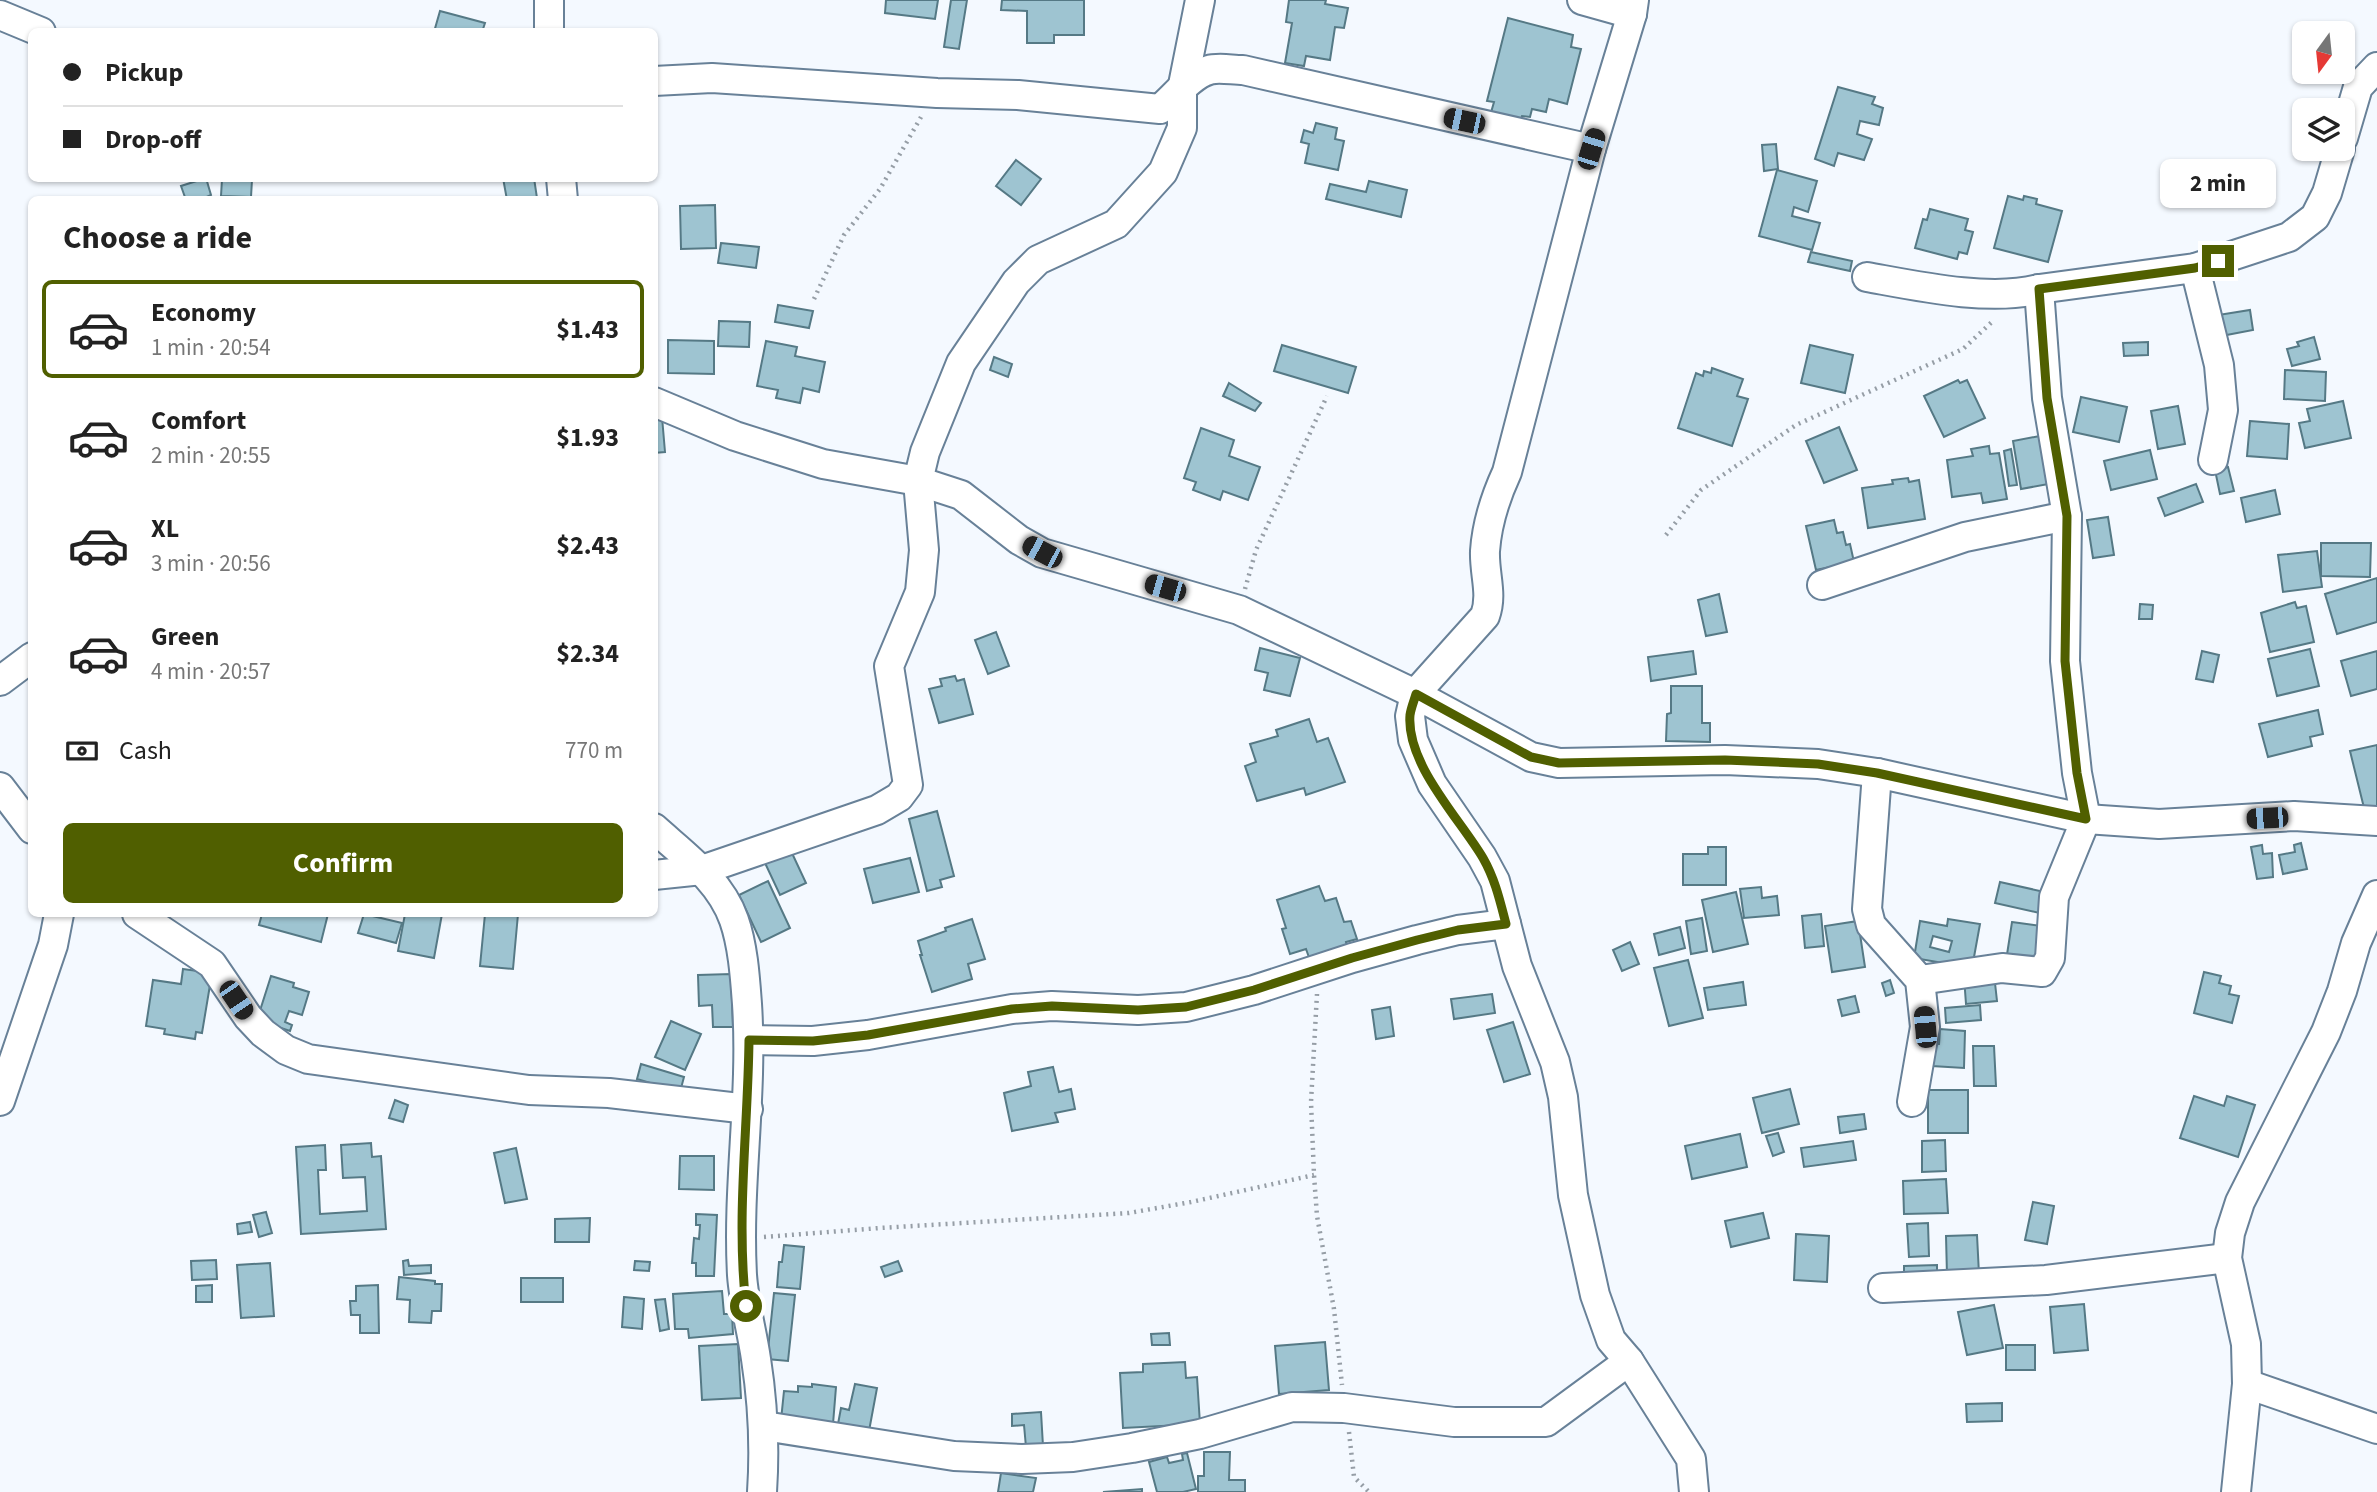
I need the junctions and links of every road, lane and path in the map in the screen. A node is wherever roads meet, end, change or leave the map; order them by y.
1 (549, 0) edge
2 (1200, 0) edge
3 (1582, 0) edge
4 (1633, 7) edge
5 (0, 15) edge
6 (31, 28) edge
7 (549, 28) edge
8 (2377, 67) edge
9 (658, 81) edge
10 (1182, 90) junction
11 (937, 93) junction
12 (2355, 98) edge
13 (1591, 149) junction
14 (2336, 161) edge
15 (2195, 268) junction
16 (1867, 277) dead end
17 (2031, 291) junction
18 (814, 299) dead end
19 (1327, 396) dead end
20 (658, 404) edge
21 (2213, 460) dead end
22 (918, 481) junction
23 (2067, 516) junction
24 (1666, 535) dead end
25 (1822, 585) dead end
26 (1239, 610) junction
27 (28, 660) edge
28 (0, 681) edge
29 (1416, 694) junction
30 (1877, 773) junction
31 (0, 788) edge
32 (2086, 819) junction
33 (2377, 821) edge
34 (28, 824) edge
35 (658, 832) edge
36 (702, 870) junction
37 (658, 875) edge
38 (2377, 895) edge
39 (58, 917) edge
40 (142, 917) edge
41 (1506, 924) junction
42 (1318, 969) junction
43 (1920, 980) junction
44 (749, 1040) junction
45 (0, 1101) edge
46 (1912, 1102) dead end
47 (748, 1109) junction
48 (1314, 1175) junction
49 (742, 1239) junction
50 (2227, 1258) junction
51 (1883, 1288) dead end
52 (1629, 1362) junction
53 (2247, 1384) junction
54 (1344, 1409) junction
55 (764, 1426) junction
56 (2377, 1429) edge
57 (762, 1492) edge
58 (1367, 1492) edge
59 (1694, 1492) edge
60 (2236, 1492) edge

1 - 7 street
2 - 10 street
3 - 4 street
4 - 13 street
5 - 6 street
8 - 12 street
9 - 11 street
10 - 11 street
10 - 13 street
10 - 22 street
11 - 18 path
13 - 29 street
14 - 15 street
15 - 17 street
15 - 21 street
16 - 17 street
17 - 23 street
17 - 24 path
19 - 26 path
20 - 22 street
22 - 26 street
22 - 36 street
23 - 25 street
23 - 32 street
26 - 29 street
27 - 28 street
29 - 30 street
29 - 41 street
30 - 32 street
30 - 43 street
31 - 34 street
32 - 33 street
32 - 43 street
35 - 36 street
36 - 37 street
36 - 44 street
38 - 50 street
39 - 45 street
40 - 47 street
41 - 42 street
41 - 52 street
42 - 44 street
42 - 48 path
43 - 46 street
44 - 47 street
47 - 49 street
48 - 49 path
48 - 54 path
49 - 55 street
50 - 51 street
50 - 53 street
52 - 54 street
52 - 59 street
53 - 56 street
53 - 60 street
54 - 55 street
54 - 58 path
55 - 57 street

